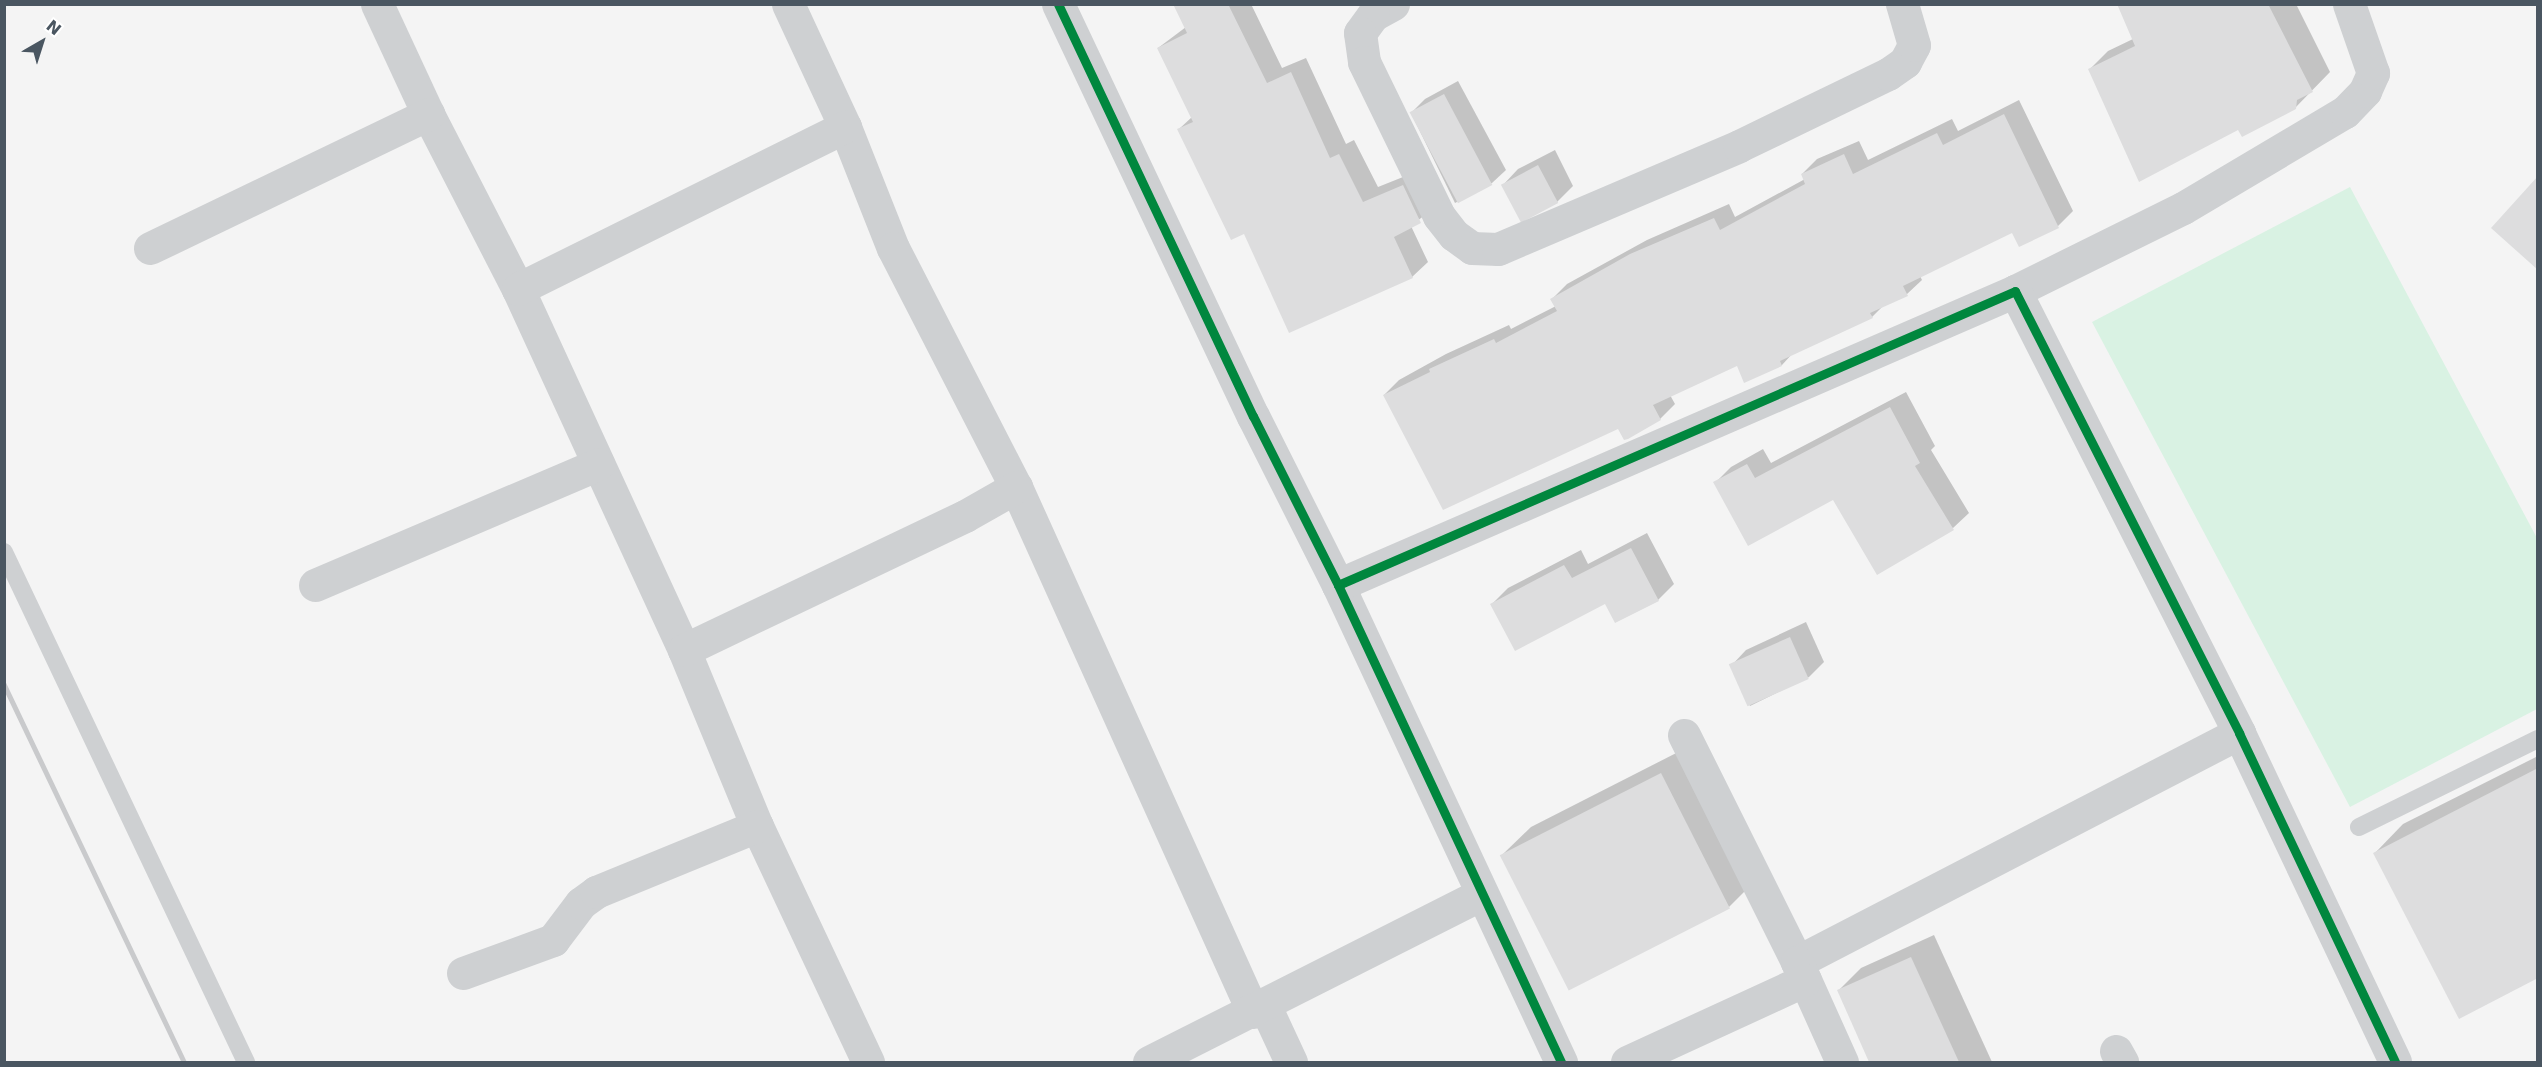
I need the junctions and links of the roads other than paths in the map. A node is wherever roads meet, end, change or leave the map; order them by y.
1 (377, 4) edge
2 (788, 4) edge
3 (1058, 4) edge
4 (1393, 4) edge
5 (1902, 4) edge
6 (2349, 4) edge
7 (428, 114) junction
8 (845, 127) junction
9 (150, 248) dead end
10 (518, 289) junction
11 (2015, 291) junction
12 (598, 464) junction
13 (1016, 487) junction
14 (4, 552) edge
15 (315, 585) dead end
16 (1338, 585) junction
17 (684, 650) junction
18 (2239, 733) junction
19 (1684, 735) dead end
20 (2538, 739) edge
21 (757, 826) junction
22 (2359, 827) dead end
23 (1480, 894) junction
24 (1801, 971) junction
25 (463, 973) dead end
26 (1259, 1009) junction
27 (246, 1062) edge
28 (868, 1062) edge
29 (1149, 1062) edge
30 (1291, 1062) edge
31 (1561, 1062) edge
32 (1628, 1062) edge
33 (1842, 1062) edge
34 (2395, 1062) edge

1 - 7 street
2 - 8 street
3 - 16 street
4 - 5 street
6 - 11 street
7 - 9 street
7 - 10 street
8 - 10 street
8 - 13 street
10 - 12 street
11 - 16 street
11 - 18 street
12 - 15 street
12 - 17 street
13 - 17 street
13 - 26 street
14 - 27 lane
16 - 23 street
17 - 21 street
18 - 24 street
18 - 34 street
19 - 24 street
20 - 22 lane
21 - 25 street
21 - 28 street
23 - 26 street
23 - 31 street
24 - 32 street
24 - 33 street
26 - 29 street
26 - 30 street

